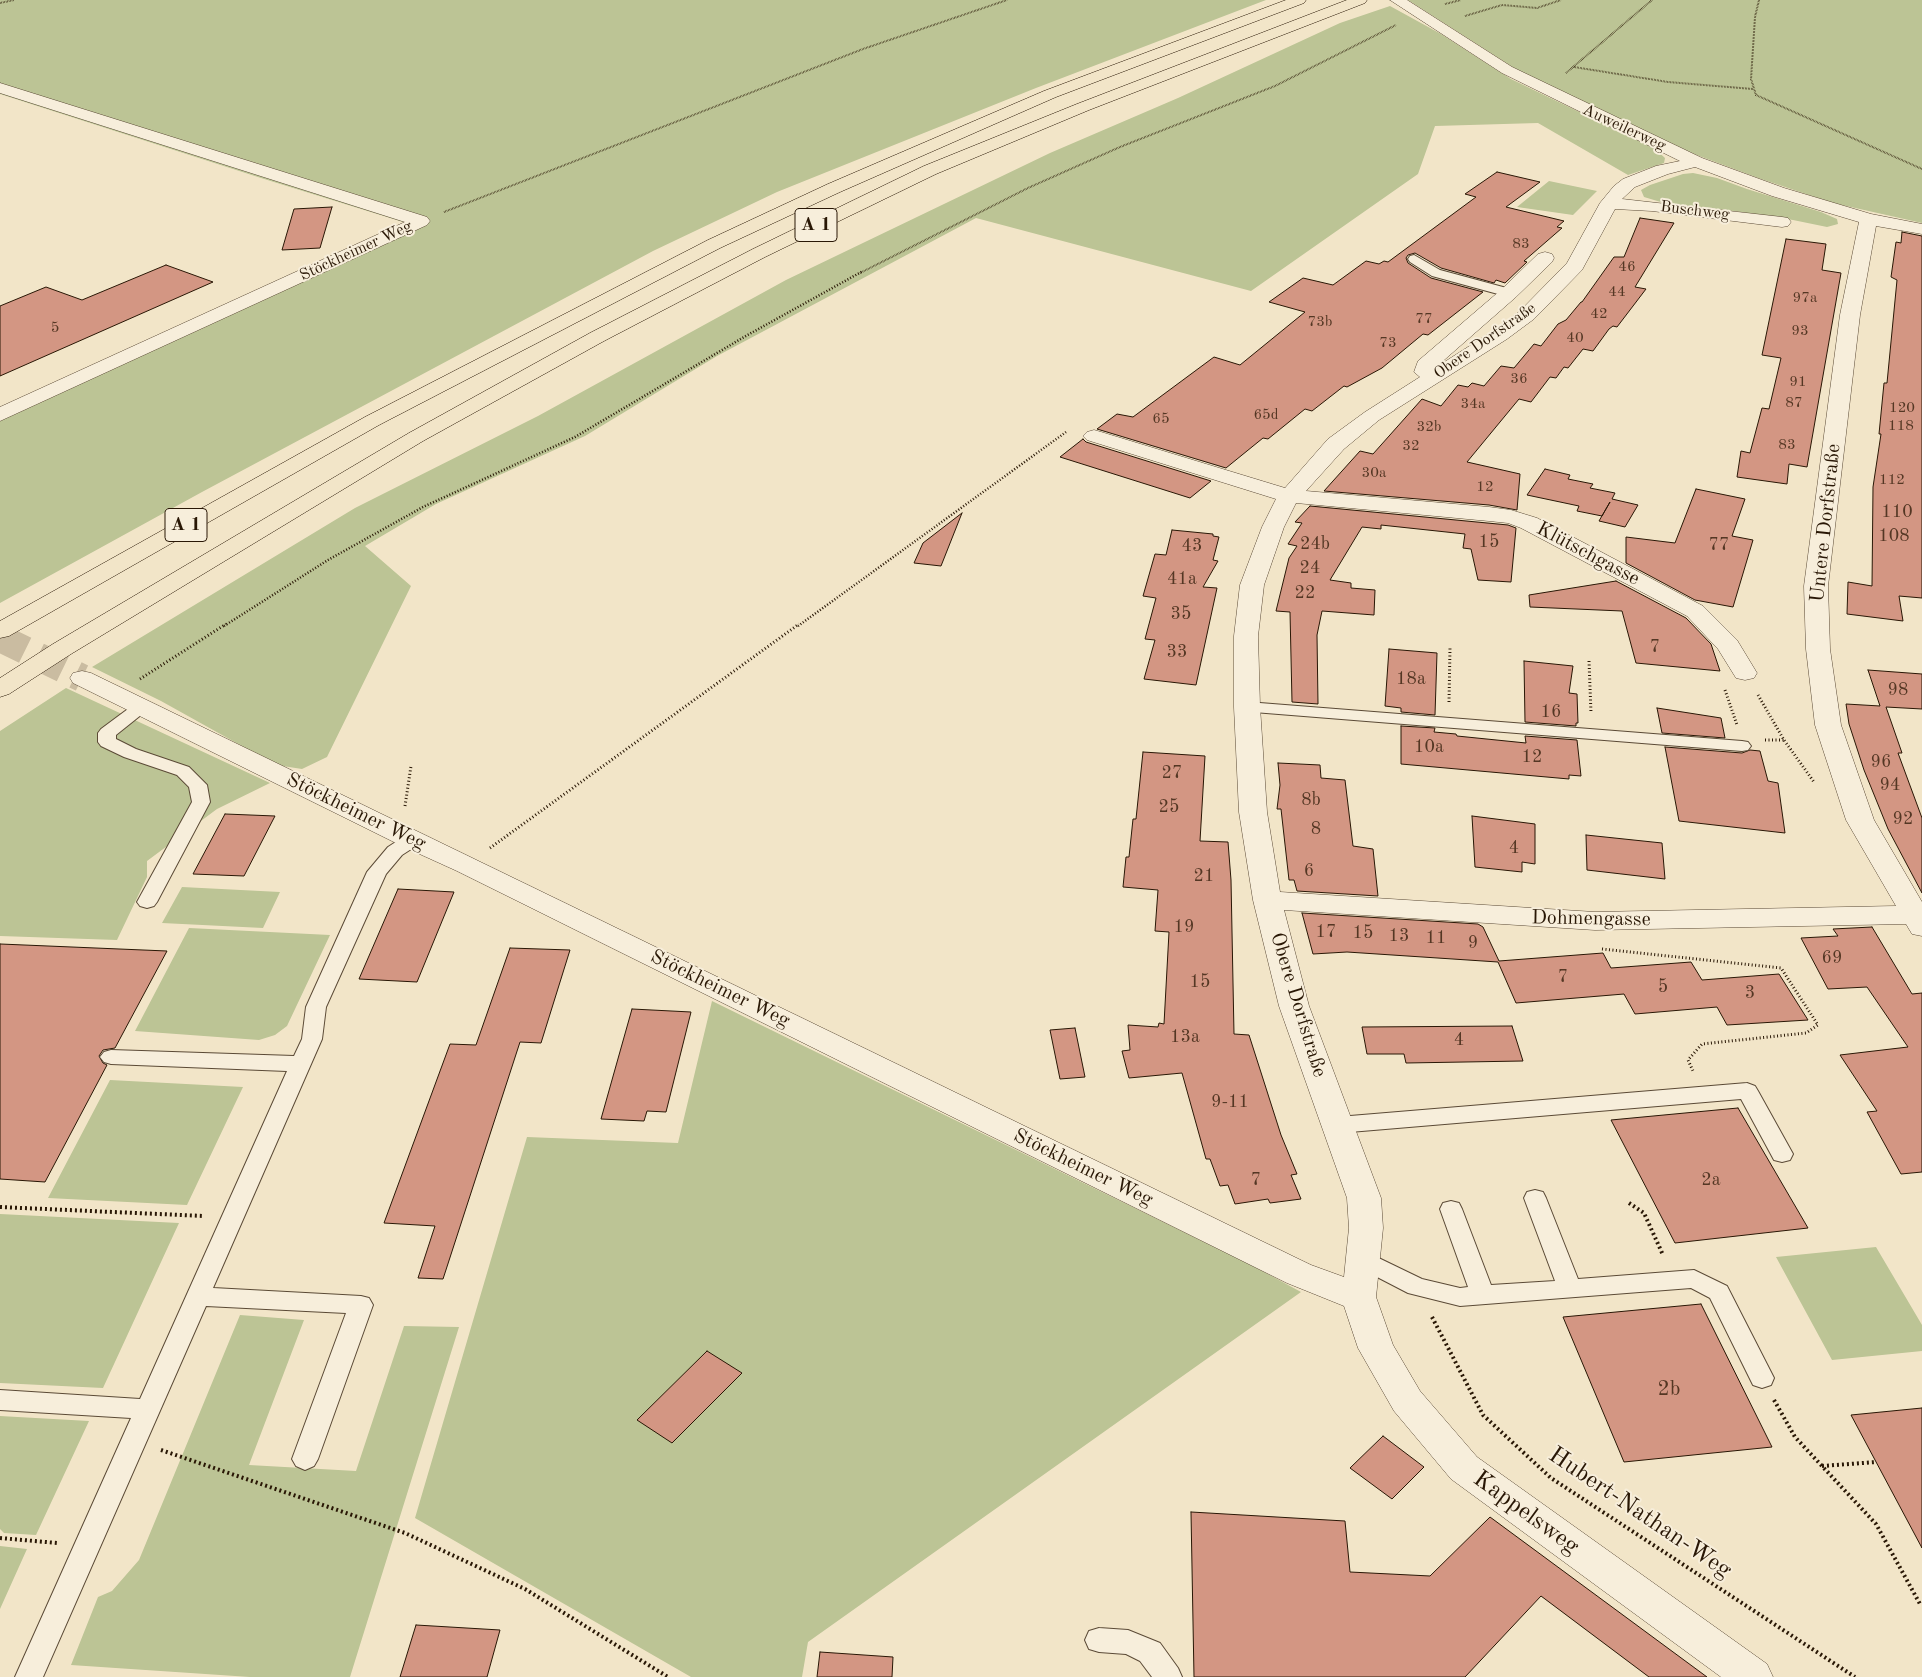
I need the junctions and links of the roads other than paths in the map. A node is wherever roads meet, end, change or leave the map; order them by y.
1 (1299, 0) edge
2 (1360, 0) edge
3 (1398, 0) edge
4 (0, 88) edge
5 (1696, 162) junction
6 (1609, 203) junction
7 (1868, 219) junction
8 (1782, 222) dead end
9 (1922, 230) edge
10 (1545, 258) dead end
11 (1414, 259) dead end
12 (1509, 293) junction
13 (1421, 386) junction
14 (0, 415) edge
15 (1094, 436) road end
16 (1289, 496) junction
17 (0, 631) edge
18 (1745, 673) road end
19 (82, 678) tunnel mouth
20 (0, 689) edge
21 (138, 695) junction
22 (1247, 707) junction
23 (1742, 746) dead end
24 (406, 837) junction
25 (1267, 900) junction
26 (147, 902) dead end
27 (1919, 921) edge
28 (111, 1057) dead end
29 (300, 1064) junction
30 (1338, 1125) junction
31 (1782, 1154) dead end
32 (1535, 1198) dead end
33 (1451, 1209) dead end
34 (1362, 1259) junction
35 (1570, 1289) junction
36 (196, 1296) junction
37 (1483, 1296) junction
38 (1359, 1297) junction
39 (1762, 1378) road end
40 (0, 1400) edge
41 (146, 1409) junction
42 (305, 1459) dead end
43 (1099, 1640) dead end
44 (29, 1677) edge
45 (1168, 1677) edge
46 (1753, 1677) edge

1 - 17 highway, A 1
2 - 20 highway, A 1
3 - 5 street, Auweilerweg
4 - 14 street, Stöckheimer Weg
5 - 6 street, Obere Dorfstraße
5 - 7 street, Auweilerweg
6 - 8 street, Buschweg
6 - 13 street, Obere Dorfstraße
7 - 9 street
7 - 27 street, Untere Dorfstraße
10 - 12 street, Obere Dorfstraße
11 - 12 lane
12 - 13 street, Obere Dorfstraße
13 - 16 street, Obere Dorfstraße
15 - 16 street
16 - 18 street, Klütschgasse
16 - 22 street, Obere Dorfstraße
19 - 21 street, Stöckheimer Weg
21 - 24 street, Stöckheimer Weg
21 - 26 lane
22 - 23 lane
22 - 25 street, Obere Dorfstraße
24 - 29 lane
24 - 38 street, Stöckheimer Weg
25 - 27 street, Dohmengasse
25 - 30 street, Obere Dorfstraße
28 - 29 lane
29 - 36 lane
30 - 31 lane
30 - 34 street, Obere Dorfstraße
32 - 35 lane
33 - 37 lane
34 - 37 lane
34 - 38 street, Obere Dorfstraße
35 - 37 lane
35 - 39 lane
36 - 41 lane
36 - 42 lane
38 - 46 street, Kappelsweg
40 - 41 lane
41 - 44 lane
43 - 45 lane

